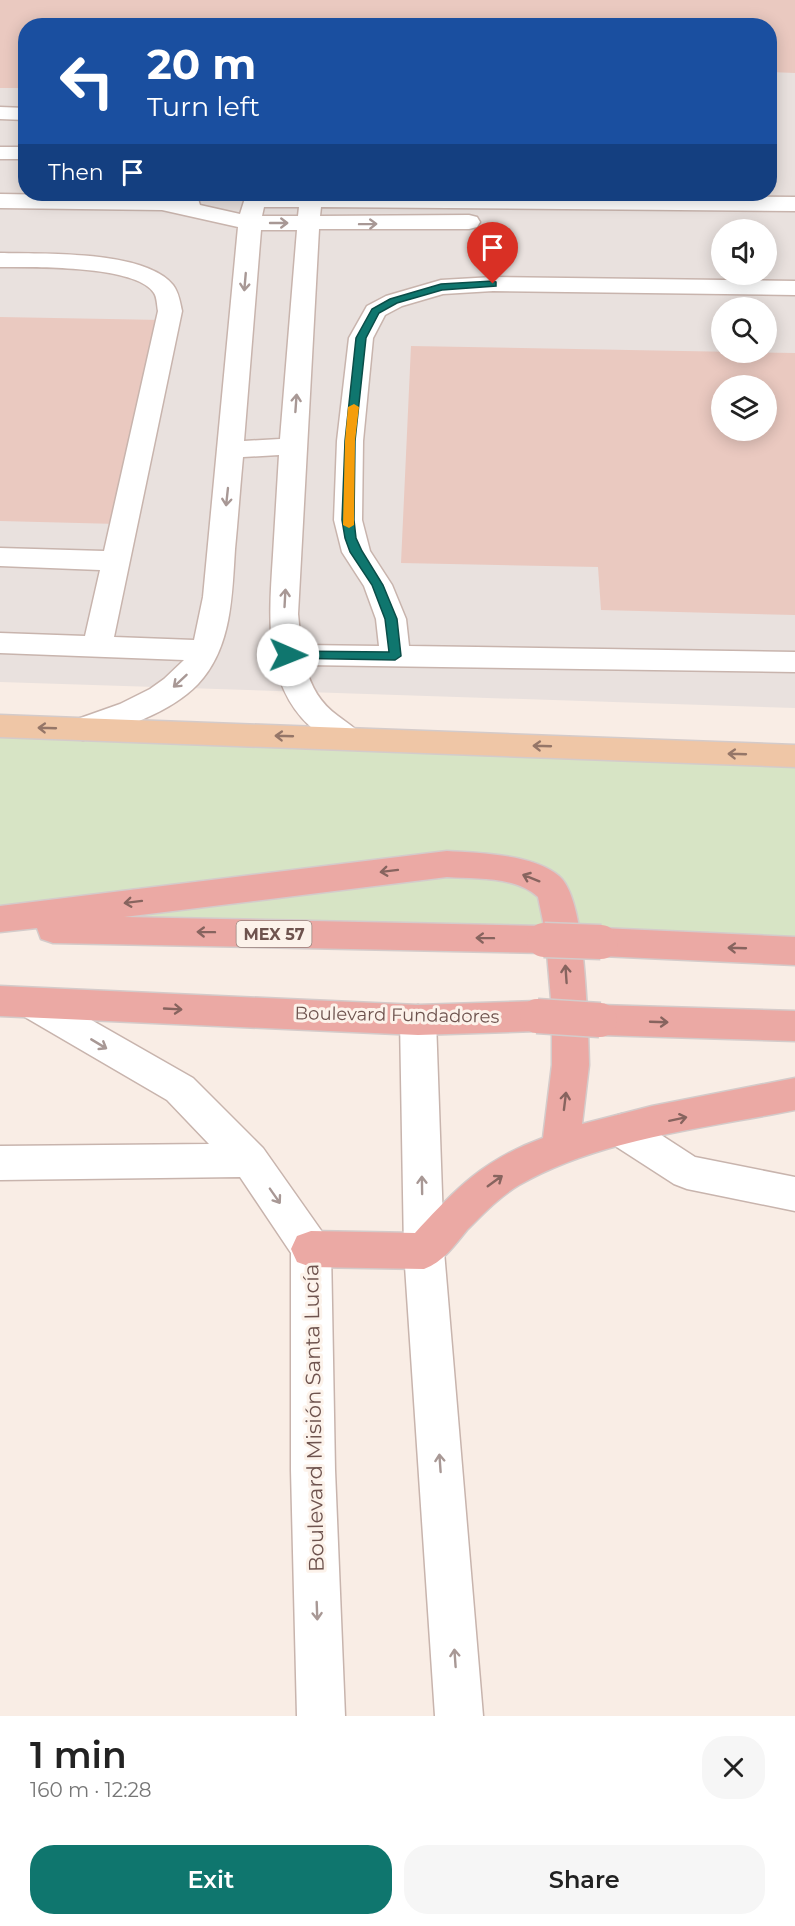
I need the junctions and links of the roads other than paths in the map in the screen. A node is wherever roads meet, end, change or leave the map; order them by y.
1 (0, 113) edge
2 (18, 114) edge
3 (0, 153) edge
4 (18, 153) edge
5 (0, 201) edge
6 (744, 203) junction
7 (795, 204) edge
8 (253, 206) edge
9 (310, 206) edge
10 (746, 219) edge
11 (490, 222) dead end
12 (0, 260) edge
13 (795, 288) edge
14 (292, 446) junction
15 (231, 450) junction
16 (0, 557) edge
17 (116, 561) junction
18 (0, 643) edge
19 (98, 647) junction
20 (203, 651) junction
21 (288, 655) junction
22 (395, 656) junction
23 (795, 662) edge
24 (0, 726) edge
25 (83, 729) junction
26 (347, 738) junction
27 (795, 756) edge
28 (2, 925) edge
29 (795, 951) edge
30 (15, 1002) edge
31 (418, 1020) junction
32 (795, 1026) edge
33 (795, 1095) edge
34 (621, 1130) junction
35 (560, 1149) junction
36 (250, 1160) junction
37 (0, 1163) edge
38 (795, 1194) edge
39 (311, 1249) junction
40 (424, 1251) junction
41 (321, 1716) edge
42 (459, 1716) edge

1 - 2 street
3 - 4 street
5 - 8 street
6 - 7 street
6 - 9 street
6 - 10 street
8 - 9 street
8 -> 15 street
9 -> 11 street
14 -> 9 street
12 - 17 street
13 - 22 street
14 - 15 street
21 -> 14 street
15 -> 20 street
16 - 17 street
17 - 19 street
18 - 19 street
19 - 20 street
20 -> 25 street
21 - 22 street
21 - 26 street
22 - 23 street
25 -> 24 main road
26 -> 25 main road
27 -> 26 main road
29 -> 28 highway, MEX 57, bridge
35 -> 28 highway
30 -> 31 highway, Boulevard Fundadores
30 -> 36 street, Boulevard Misión Santa Lucía
31 -> 32 highway, Boulevard Fundadores, bridge
40 -> 31 street
34 -> 33 highway
34 - 35 highway
34 - 38 street
40 -> 35 highway
36 - 37 street
36 -> 39 street, Boulevard Misión Santa Lucía
39 - 40 highway
39 -> 41 street, Boulevard Misión Santa Lucía
42 -> 40 street

